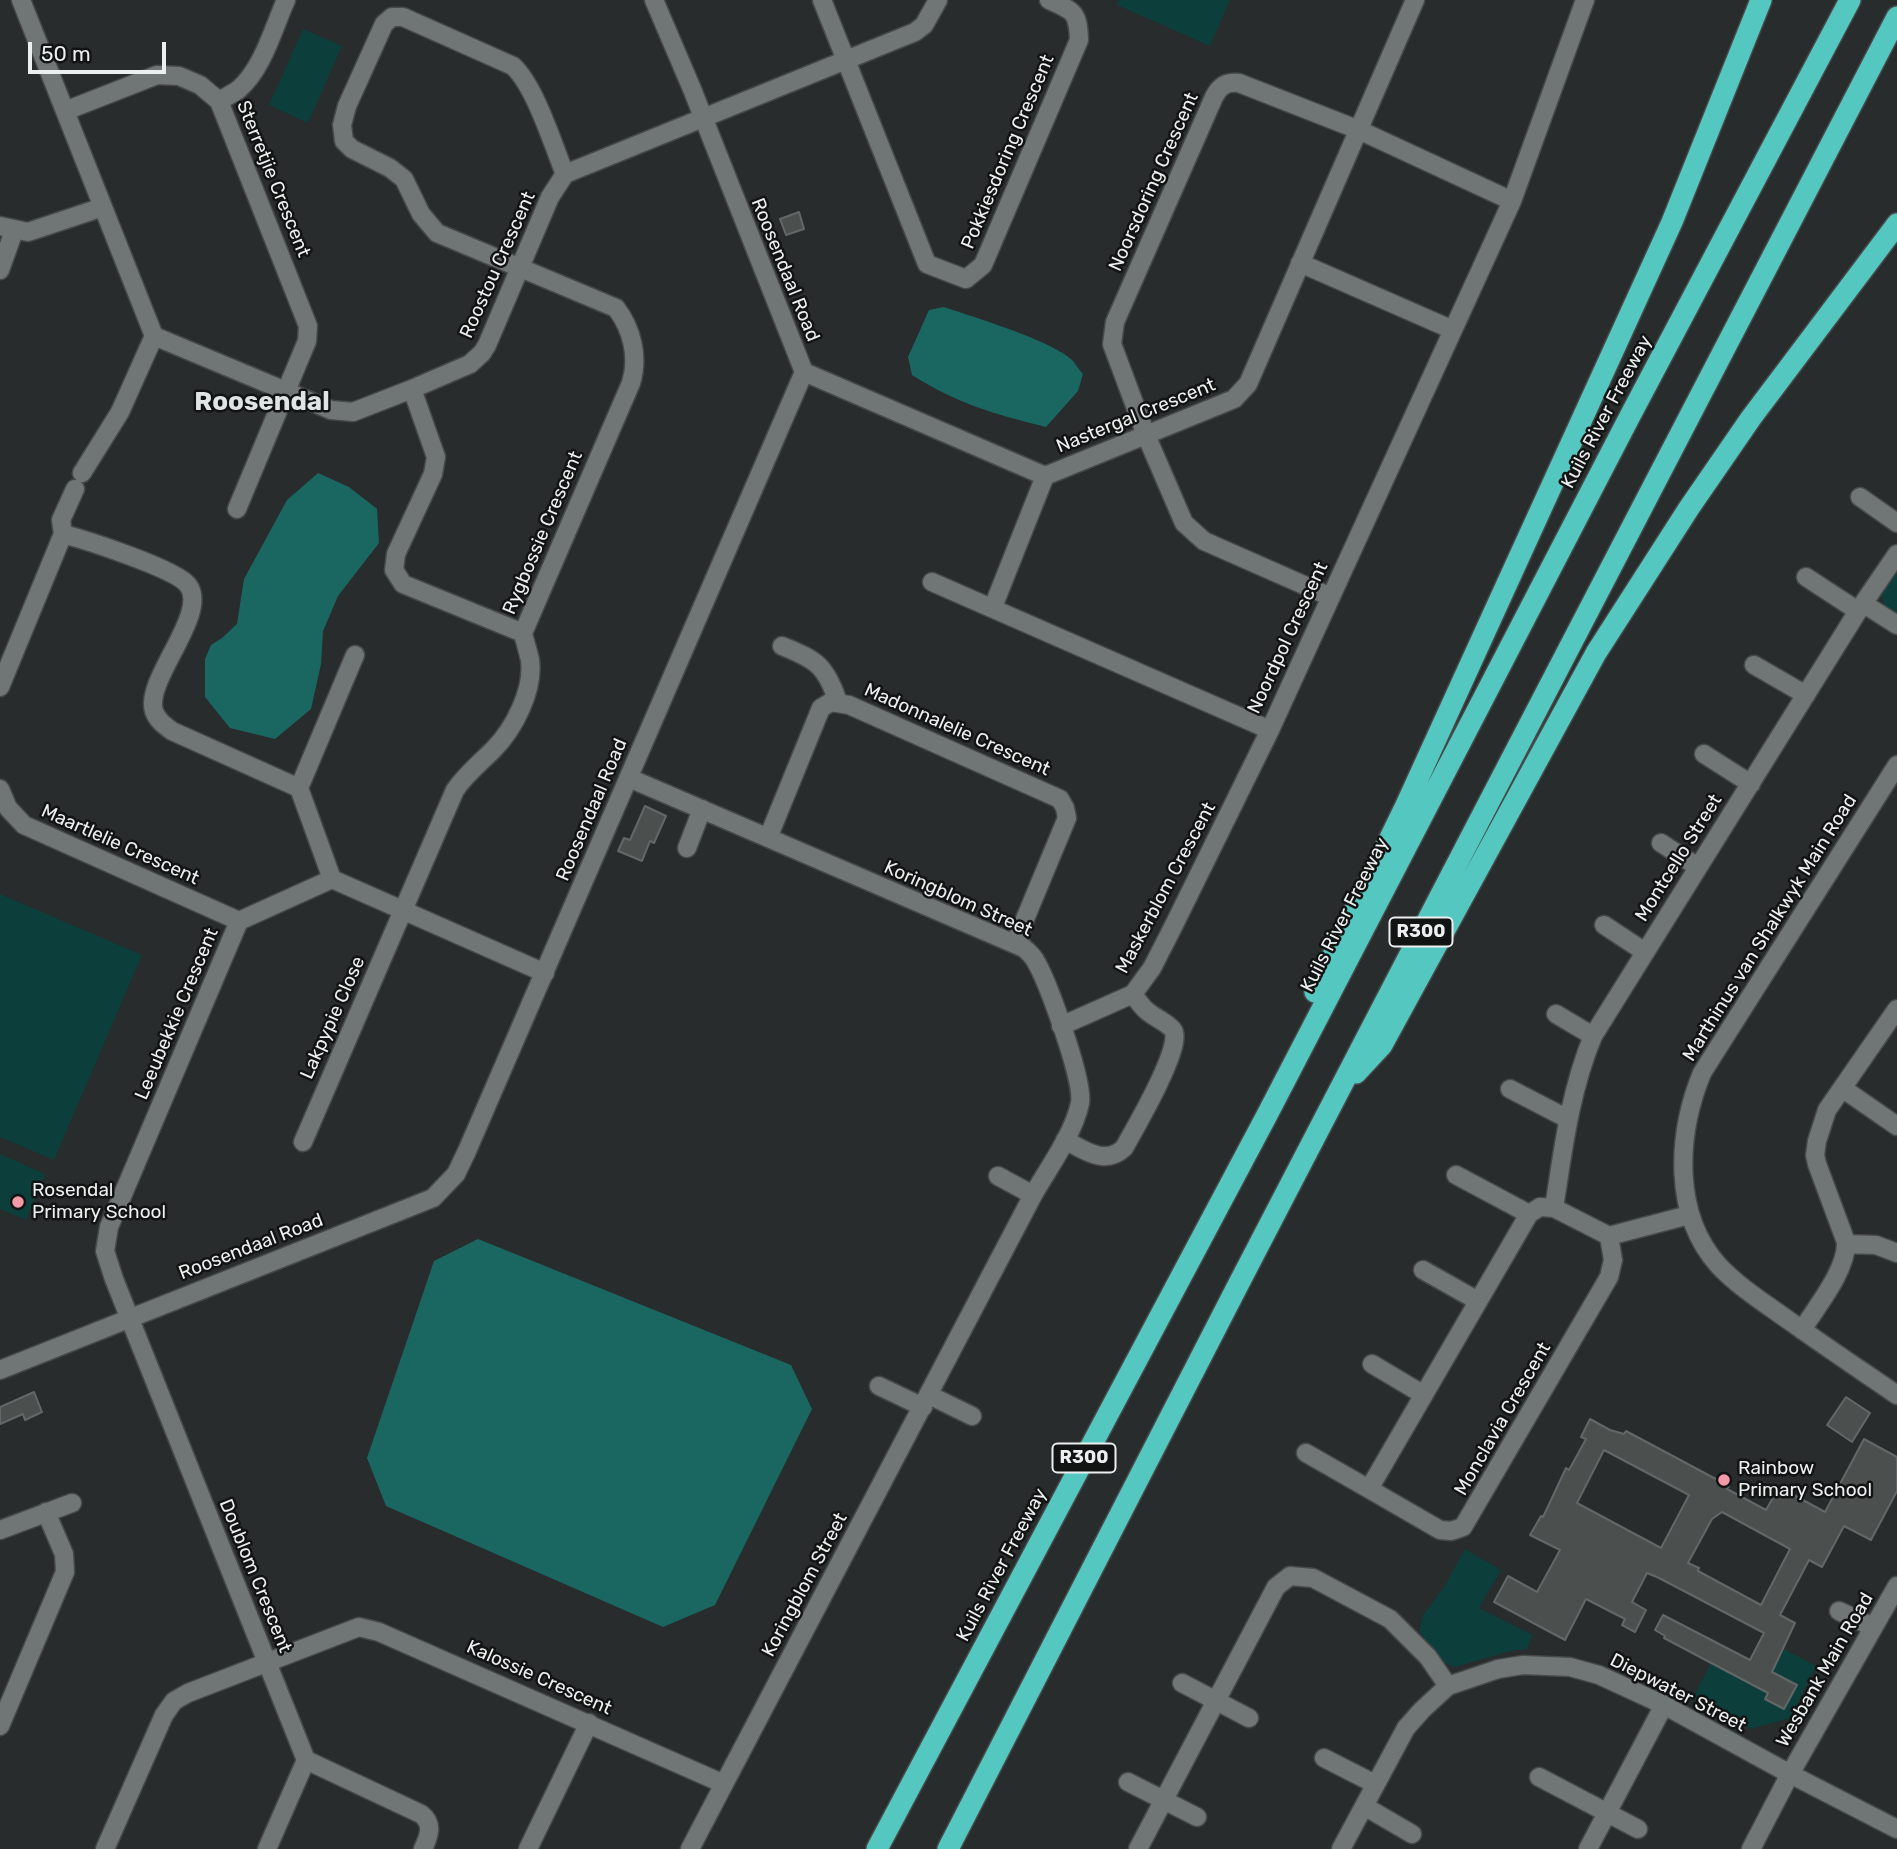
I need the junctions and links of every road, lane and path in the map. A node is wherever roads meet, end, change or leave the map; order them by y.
1 (21, 0) edge
2 (286, 0) edge
3 (654, 0) edge
4 (822, 0) edge
5 (938, 0) edge
6 (1049, 0) edge
7 (1415, 0) edge
8 (1585, 0) edge
9 (1761, 0) edge
10 (1850, 0) edge
11 (1897, 16) edge
12 (845, 59) junction
13 (219, 101) junction
14 (65, 111) junction
15 (703, 117) junction
16 (1359, 130) junction
17 (565, 174) junction
18 (1512, 201) junction
19 (103, 207) junction
20 (1897, 224) edge
21 (7, 229) edge
22 (1300, 263) junction
23 (521, 268) junction
24 (0, 270) edge
25 (1453, 330) junction
26 (154, 336) junction
27 (804, 372) junction
28 (412, 389) junction
29 (286, 391) junction
30 (1146, 435) junction
31 (1045, 476) junction
32 (1860, 497) dead end
33 (237, 509) dead end
34 (1897, 523) edge
35 (63, 534) junction
36 (1897, 554) edge
37 (1806, 578) dead end
38 (932, 582) dead end
39 (1331, 597) junction
40 (993, 607) junction
41 (1861, 608) junction
42 (1897, 625) edge
43 (523, 633) junction
44 (782, 646) dead end
45 (355, 655) dead end
46 (1754, 665) dead end
47 (0, 687) edge
48 (1806, 695) junction
49 (838, 702) junction
50 (1270, 730) junction
51 (1704, 754) dead end
52 (1897, 765) edge
53 (629, 778) junction
54 (1751, 784) junction
55 (299, 788) junction
56 (0, 789) edge
57 (702, 809) junction
58 (768, 838) junction
59 (1661, 843) dead end
60 (687, 848) dead end
61 (1698, 867) junction
62 (332, 879) junction
63 (403, 912) junction
64 (239, 921) junction
65 (1604, 925) dead end
66 (1015, 943) junction
67 (1645, 952) junction
68 (544, 973) junction
69 (1133, 994) junction
70 (1897, 1009) edge
71 (1556, 1014) dead end
72 (1061, 1026) junction
73 (1593, 1036) junction
74 (1842, 1088) junction
75 (1510, 1089) dead end
76 (1338, 1092) junction
77 (1267, 1115) junction
78 (1568, 1119) junction
79 (1897, 1126) edge
80 (1065, 1140) junction
81 (303, 1142) dead end
82 (1456, 1175) dead end
83 (998, 1176) dead end
84 (1033, 1195) junction
85 (1554, 1208) junction
86 (1529, 1214) junction
87 (1689, 1214) junction
88 (1609, 1236) junction
89 (1846, 1244) junction
90 (1897, 1253) edge
91 (1423, 1270) dead end
92 (1478, 1301) junction
93 (128, 1318) junction
94 (1802, 1330) junction
95 (1371, 1364) dead end
96 (0, 1370) edge
97 (879, 1386) dead end
98 (1424, 1395) junction
99 (1897, 1395) edge
100 (926, 1401) junction
101 (972, 1416) dead end
102 (1306, 1453) dead end
103 (1369, 1489) junction
104 (72, 1503) dead end
105 (46, 1512) junction
106 (0, 1530) edge
107 (1897, 1586) edge
108 (1839, 1611) dead end
109 (1872, 1627) junction
110 (267, 1662) junction
111 (1182, 1683) dead end
112 (1448, 1686) junction
113 (1216, 1701) junction
114 (1664, 1705) junction
115 (1249, 1718) dead end
116 (589, 1723) junction
117 (0, 1726) edge
118 (1324, 1758) dead end
119 (306, 1760) junction
120 (1790, 1774) junction
121 (1539, 1777) dead end
122 (1128, 1782) dead end
123 (724, 1784) junction
124 (1376, 1784) junction
125 (1164, 1800) junction
126 (1364, 1806) junction
127 (1608, 1812) junction
128 (1197, 1817) dead end
129 (1638, 1829) dead end
130 (1897, 1829) edge
131 (1412, 1834) dead end
132 (105, 1849) edge
133 (267, 1849) edge
134 (423, 1849) edge
135 (528, 1849) edge
136 (690, 1849) edge
137 (877, 1849) edge
138 (948, 1849) edge
139 (1138, 1849) edge
140 (1341, 1849) edge
141 (1588, 1849) edge
142 (1751, 1849) edge

1 - 14 street
2 - 13 street
3 - 15 street, Roosendaal Road
4 - 12 street
5 - 12 street
6 - 12 street, Pokkiesdoring Crescent
7 - 16 street, Nastergal Crescent
8 - 18 street, Noordpol Crescent
9 - 77 highway
10 - 77 highway, Kuils River Freeway / R300
11 - 76 highway, R300
12 - 15 street
13 - 14 street, Sterretjie Crescent
13 - 29 street, Sterretjie Crescent
14 - 19 street
15 - 17 street
15 - 27 street, Roosendaal Road
16 - 18 street
16 - 22 street, Nastergal Crescent
16 - 30 street, Noorsdoring Crescent
17 - 23 street, Roostou Crescent
17 - 23 street, Rygbossie Crescent
18 - 25 street, Noordpol Crescent
19 - 21 street
19 - 26 street
20 - 76 highway
21 - 24 street
22 - 25 street
22 - 30 street, Nastergal Crescent
23 - 28 street, Roostou Crescent
23 - 43 street, Rygbossie Crescent
25 - 39 street, Noordpol Crescent
26 - 29 street, Roostou Crescent
26 - 35 street
27 - 31 street, Nastergal Crescent
27 - 53 street, Roosendaal Road
28 - 29 street, Roostou Crescent
28 - 43 street, Rygbossie Crescent
29 - 33 street, Sterretjie Crescent
30 - 31 street, Nastergal Crescent
30 - 39 street
31 - 40 street
32 - 34 street
35 - 47 street
35 - 55 street
36 - 41 street, Montcello Street
37 - 41 street
38 - 40 street, Noordpol Crescent
39 - 50 street, Noordpol Crescent
40 - 50 street, Noordpol Crescent
41 - 42 street
41 - 48 street, Montcello Street
43 - 63 street, Lakpypie Close
44 - 49 street
45 - 55 street
46 - 48 street
48 - 54 street, Montcello Street
49 - 58 street, Madonnalelie Crescent
49 - 66 street, Madonnalelie Crescent
50 - 69 street, Maskerblom Crescent
51 - 54 street
52 - 87 street, Marthinus van Shalkwyk Main Road
53 - 57 street, Koringblom Street
53 - 68 street, Roosendaal Road
54 - 61 street, Montcello Street
55 - 62 street
56 - 64 street, Maartlelie Crescent
57 - 58 street, Koringblom Street
57 - 60 street
58 - 66 street, Koringblom Street
59 - 61 street
61 - 67 street, Montcello Street
62 - 63 street
62 - 64 street, Leeubekkie Crescent
63 - 68 street
63 - 81 street, Lakpypie Close
64 - 93 street, Leeubekkie Crescent
65 - 67 street
66 - 72 street, Koringblom Street
67 - 73 street, Montcello Street
68 - 93 street, Roosendaal Road
69 - 72 street, Maskerblom Crescent
69 - 80 street
70 - 74 street
71 - 73 street
72 - 80 street, Koringblom Street
73 - 78 street, Montcello Street
74 - 79 street
74 - 89 street
75 - 78 street
76 - 138 highway, R300
77 - 137 highway, Kuils River Freeway / R300
78 - 85 street, Montcello Street
80 - 84 street, Koringblom Street
82 - 86 street
83 - 84 street
84 - 100 street, Koringblom Street
85 - 86 street
85 - 88 street
86 - 92 street
87 - 88 street
87 - 94 street, Marthinus van Shalkwyk Main Road
88 - 103 street, Monclavia Crescent
89 - 90 street
89 - 94 street
91 - 92 street
92 - 98 street
93 - 96 street, Roosendaal Road
93 - 110 street, Doublom Crescent
94 - 99 street, Marthinus van Shalkwyk Main Road
95 - 98 street
97 - 100 street
98 - 103 street
100 - 101 street
100 - 123 street, Koringblom Street
102 - 103 street, Monclavia Crescent
104 - 105 street
105 - 106 street
105 - 117 street
107 - 109 street, Wesbank Main Road
108 - 109 street
109 - 120 street, Wesbank Main Road
110 - 116 street, Kalossie Crescent
110 - 119 street, Doublom Crescent
110 - 132 street, Kalossie Crescent
111 - 113 street
112 - 113 street
112 - 114 street, Diepwater Street
112 - 124 street, Diepwater Street
113 - 115 street
113 - 125 street
114 - 120 street, Diepwater Street
114 - 127 street
116 - 123 street, Kalossie Crescent
116 - 135 street
118 - 124 street
119 - 133 street
119 - 134 street
120 - 130 street, Diepwater Street
120 - 142 street, Wesbank Main Road
121 - 127 street
122 - 125 street
123 - 136 street
124 - 126 street, Diepwater Street
125 - 128 street
125 - 139 street
126 - 131 street
126 - 140 street, Diepwater Street
127 - 129 street
127 - 141 street

